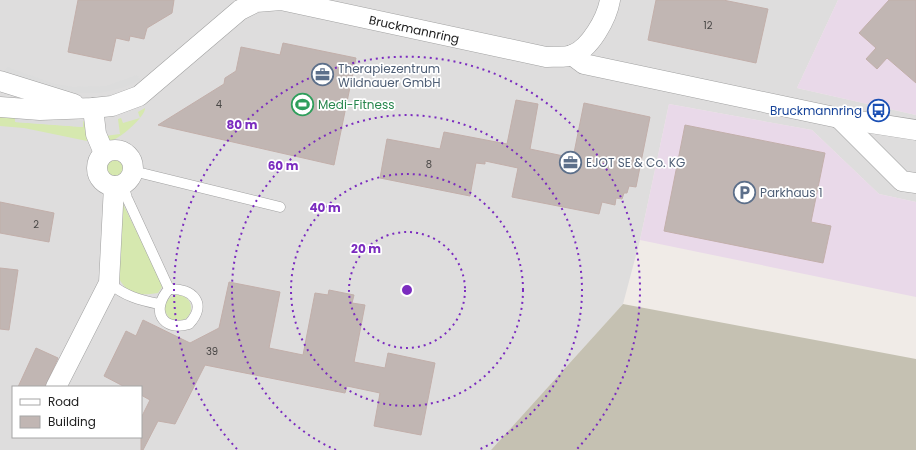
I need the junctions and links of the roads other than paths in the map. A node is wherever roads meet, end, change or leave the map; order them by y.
1 (610, 0) edge
2 (256, 1) edge
3 (572, 55) junction
4 (0, 81) edge
5 (0, 107) edge
6 (89, 108) junction
7 (839, 118) junction
8 (916, 130) edge
9 (104, 153) junction
10 (123, 181) junction
11 (916, 182) edge
12 (280, 207) dead end
13 (109, 283) junction
14 (169, 289) junction
15 (159, 304) junction
16 (57, 386) edge

1 - 3 street
2 - 3 street, Bruckmannring
2 - 6 street, Bruckmannring
3 - 7 street
4 - 6 street, Bruckmannring
5 - 6 street, Bruckmannring
6 - 9 street
7 - 8 street
7 - 11 street
9 - 10 street
9 - 10 street
10 - 12 lane
10 - 13 street
10 - 14 lane
13 - 15 lane
13 - 16 street
14 - 15 lane
14 - 15 lane

